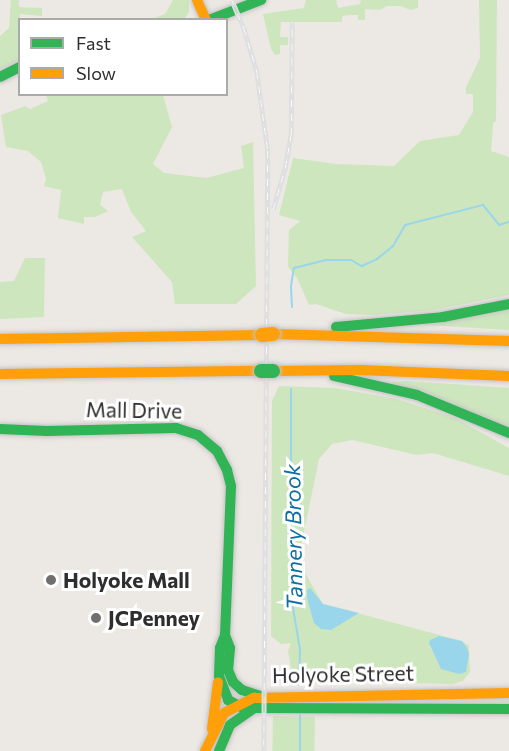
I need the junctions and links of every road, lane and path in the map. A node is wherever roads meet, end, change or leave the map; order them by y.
1 (197, 0) edge
2 (261, 0) edge
3 (206, 18) edge
4 (212, 18) edge
5 (18, 68) edge
6 (0, 77) edge
7 (509, 304) edge
8 (271, 334) junction
9 (0, 339) edge
10 (509, 341) edge
11 (287, 370) junction
12 (0, 374) edge
13 (509, 376) edge
14 (0, 429) edge
15 (509, 433) edge
16 (224, 673) junction
17 (509, 693) edge
18 (261, 696) junction
19 (509, 709) edge
20 (241, 712) junction
21 (211, 734) junction
22 (205, 751) edge
23 (219, 751) edge

1 - 3 main road
2 - 4 main road
5 - 6 main road
7 - 8 main road
8 - 9 main road
8 - 10 main road
11 - 12 main road
11 - 13 main road
11 - 15 main road
14 - 16 main road, Mall Drive
16 - 18 main road
16 - 20 main road
16 - 21 main road, Mall Drive
17 - 18 main road, Holyoke Street
18 - 20 main road, Holyoke Street
19 - 20 main road, Holyoke Street
20 - 21 main road, Holyoke Street
20 - 23 main road
21 - 22 main road, Holyoke Street

